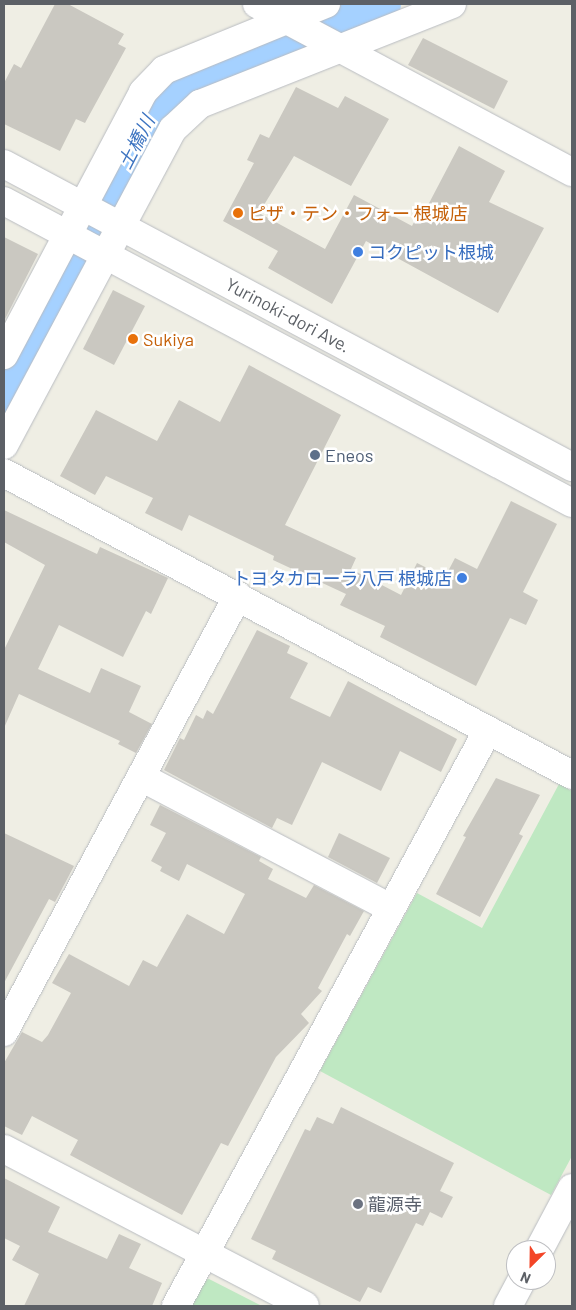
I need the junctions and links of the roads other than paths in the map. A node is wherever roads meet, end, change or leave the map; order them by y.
1 (257, 4) edge
2 (326, 4) edge
3 (452, 4) edge
4 (287, 20) junction
5 (342, 49) junction
6 (4, 164) edge
7 (572, 172) edge
8 (4, 201) edge
9 (83, 207) junction
10 (122, 227) junction
11 (68, 236) junction
12 (107, 255) junction
13 (4, 355) edge
14 (4, 446) edge
15 (572, 467) edge
16 (4, 473) edge
17 (572, 503) edge
18 (238, 596) junction
19 (488, 730) junction
20 (572, 775) edge
21 (141, 777) junction
22 (391, 908) junction
23 (4, 1032) edge
24 (4, 1149) edge
25 (572, 1188) edge
26 (544, 1240) edge
27 (204, 1253) junction
28 (517, 1290) edge
29 (176, 1306) edge
30 (305, 1306) edge
31 (508, 1306) edge

1 - 4 street
2 - 4 street
3 - 5 street
4 - 5 street
4 - 9 street
5 - 7 street
5 - 10 street
6 - 9 street, Yurinoki-dori Ave.
8 - 11 street, Yurinoki-dori Ave.
9 - 10 street, Yurinoki-dori Ave.
9 - 11 street
10 - 12 street
10 - 15 street, Yurinoki-dori Ave.
11 - 12 street, Yurinoki-dori Ave.
11 - 13 street
12 - 14 street
12 - 17 street, Yurinoki-dori Ave.
16 - 18 street
18 - 19 street
18 - 21 street
19 - 20 street
19 - 22 street
21 - 22 street
21 - 23 street
22 - 27 street
24 - 27 street
25 - 26 street
27 - 29 street
27 - 30 street
28 - 31 street

